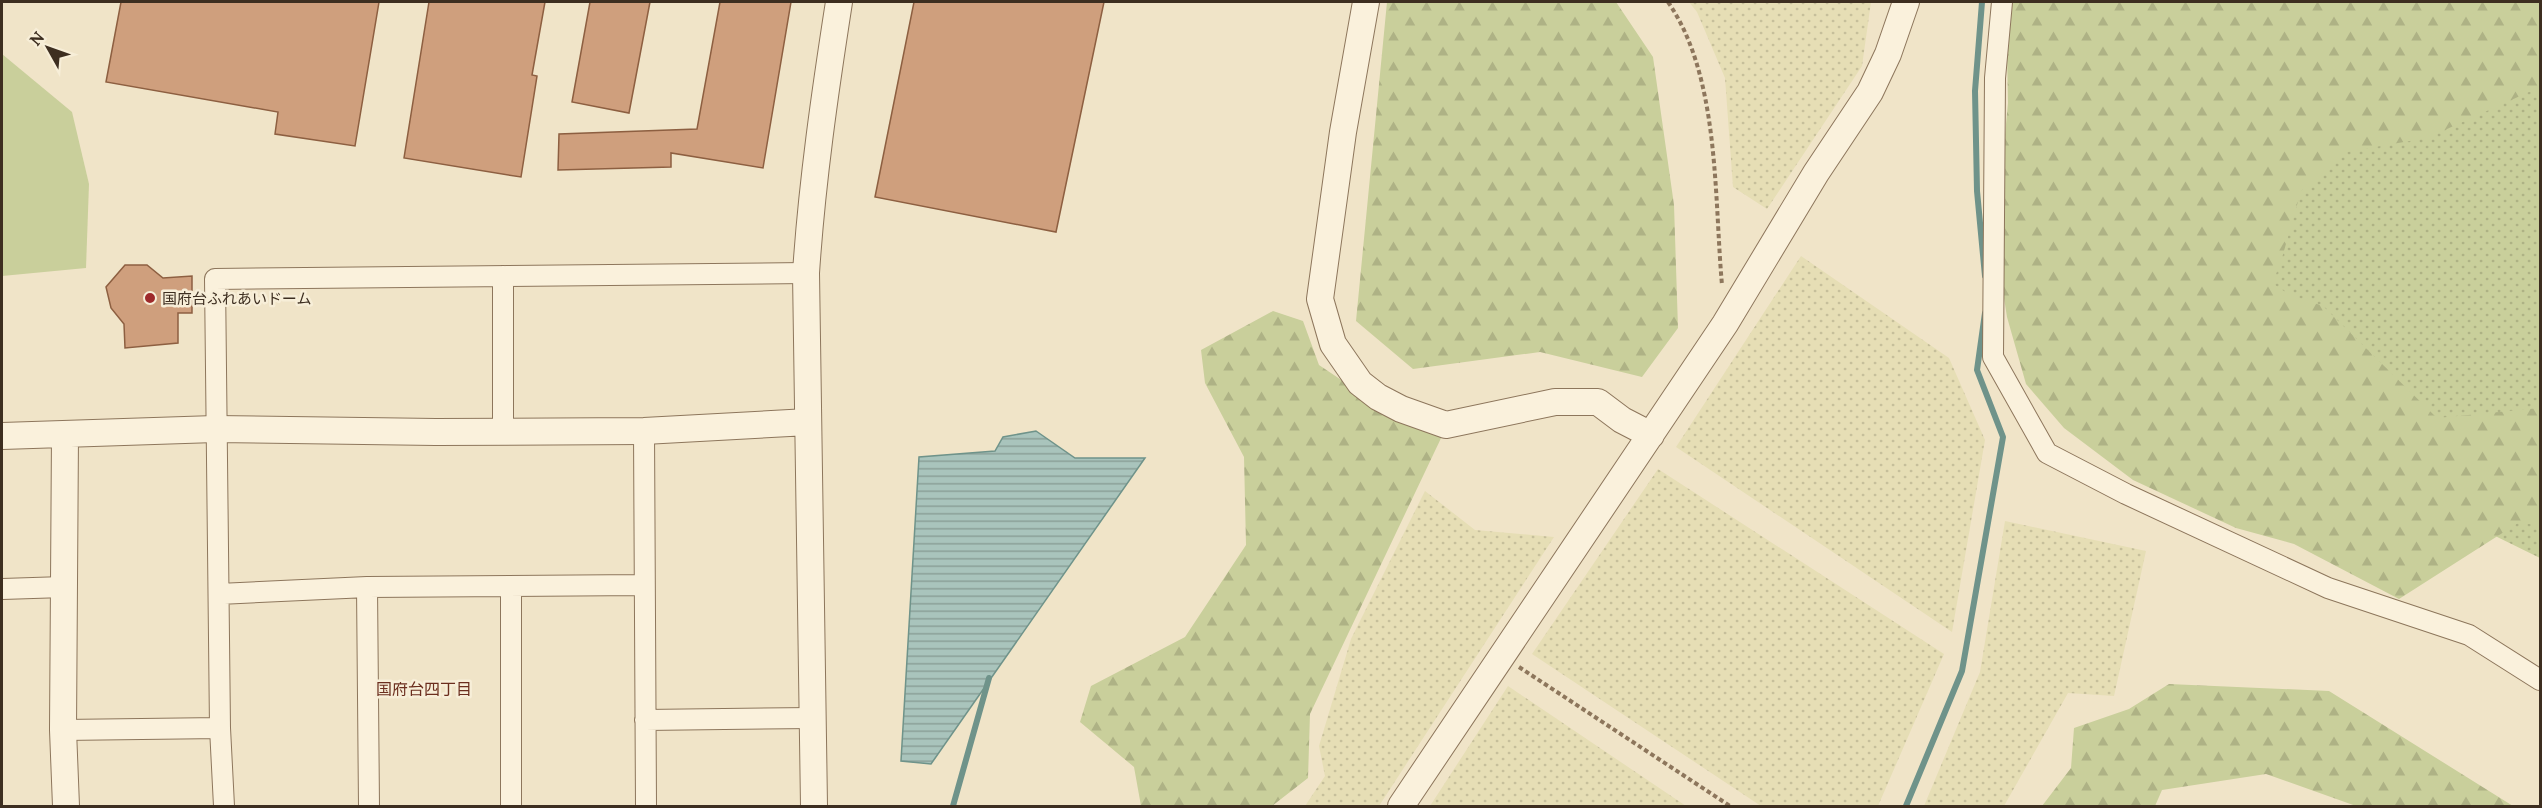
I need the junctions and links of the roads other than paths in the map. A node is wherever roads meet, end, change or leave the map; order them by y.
1 (839, 2) edge
2 (1366, 2) edge
3 (1906, 2) edge
4 (2002, 2) edge
5 (806, 273) junction
6 (503, 276) junction
7 (808, 422) junction
8 (215, 429) junction
9 (503, 431) junction
10 (644, 431) junction
11 (65, 435) junction
12 (1651, 435) junction
13 (2, 436) edge
14 (644, 585) junction
15 (64, 587) junction
16 (367, 587) junction
17 (511, 587) junction
18 (2, 589) edge
19 (219, 594) junction
20 (2541, 680) edge
21 (813, 718) junction
22 (645, 720) junction
23 (220, 728) junction
24 (63, 730) junction
25 (66, 807) edge
26 (224, 807) edge
27 (369, 807) edge
28 (511, 807) edge
29 (646, 807) edge
30 (814, 807) edge
31 (1401, 807) edge

1 - 5 street
2 - 12 street
3 - 12 street
4 - 20 street
5 - 6 street
5 - 7 street
6 - 8 street
6 - 9 street
7 - 10 street
7 - 21 street
8 - 9 street
8 - 11 street
8 - 19 street
9 - 10 street
10 - 14 street
11 - 13 street
11 - 15 street
12 - 31 street
14 - 17 street
14 - 22 street
15 - 18 street
15 - 24 street
16 - 17 street
16 - 19 street
16 - 27 street
17 - 28 street
19 - 23 street
21 - 22 street
21 - 30 street
22 - 29 street
23 - 24 street
23 - 26 street
24 - 25 street

